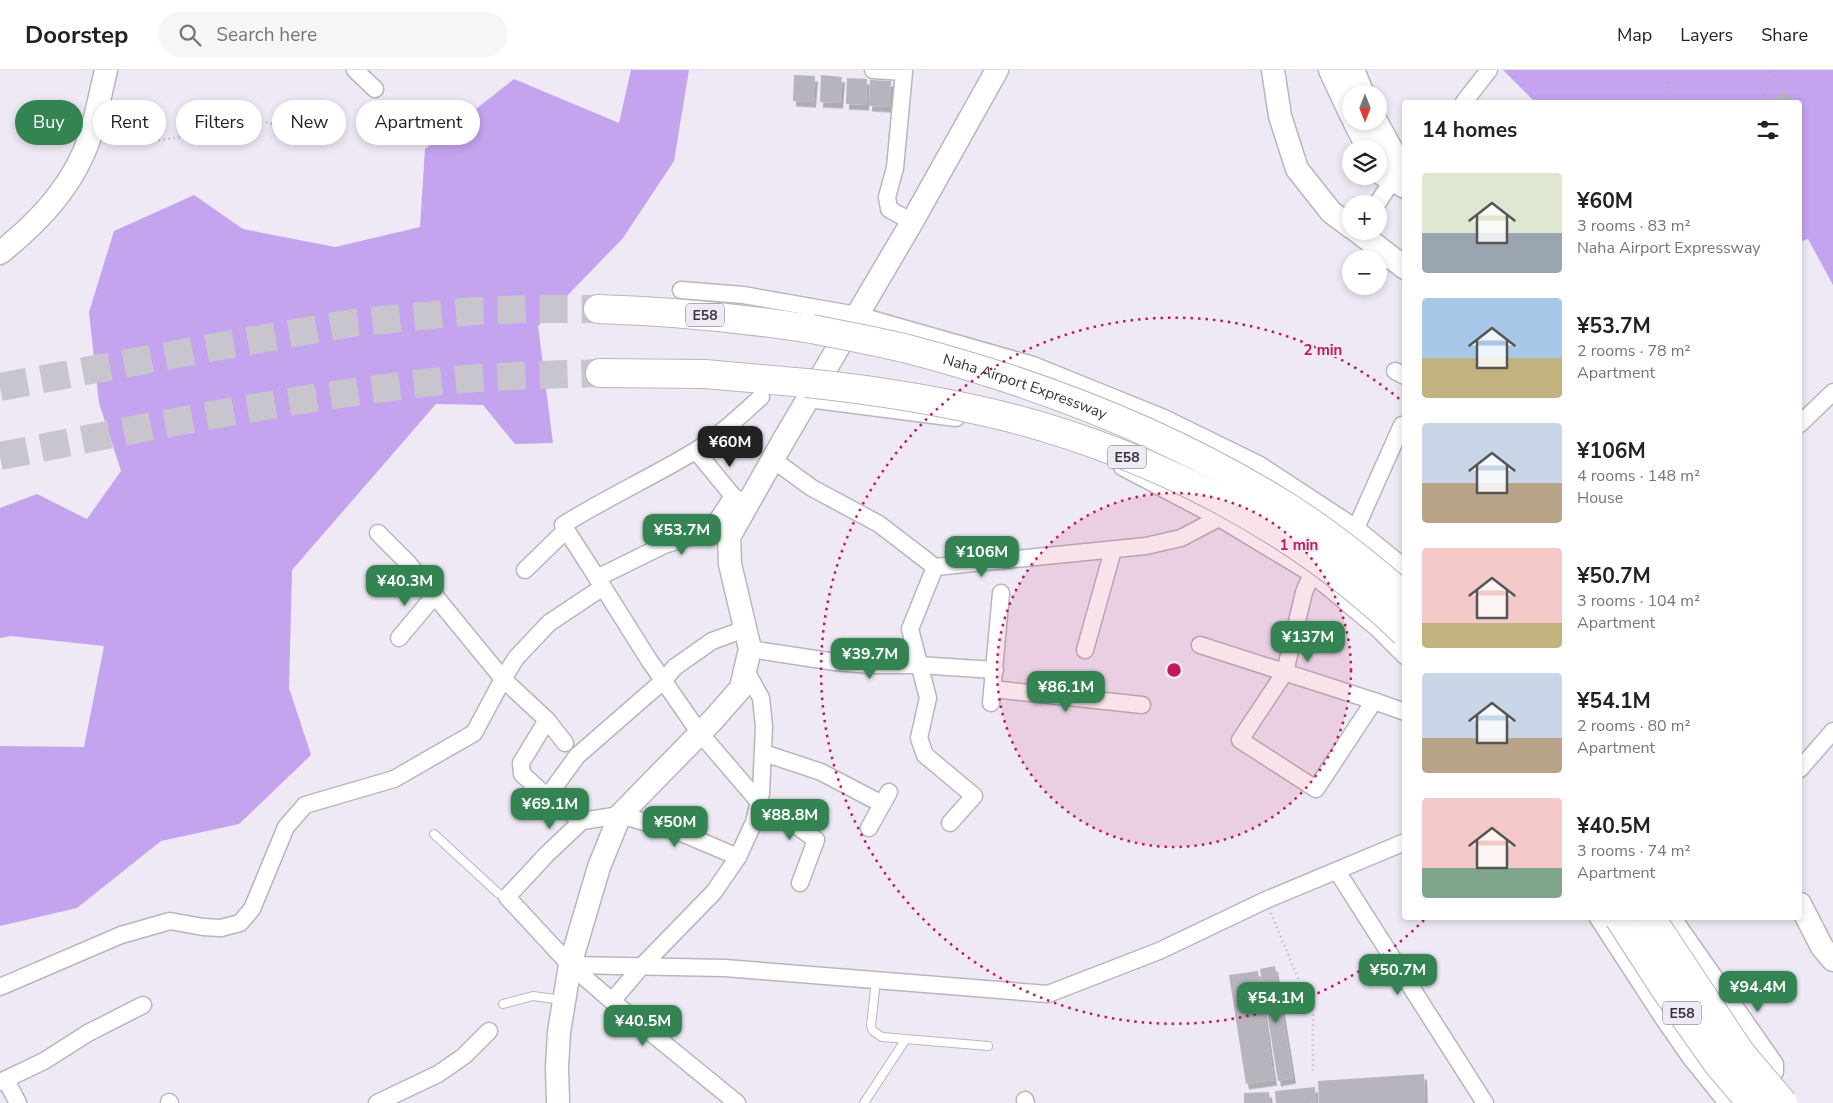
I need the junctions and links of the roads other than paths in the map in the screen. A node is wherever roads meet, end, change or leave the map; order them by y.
1 (106, 70) edge
2 (355, 70) edge
3 (873, 70) edge
4 (997, 70) edge
5 (1273, 70) edge
6 (1330, 70) edge
7 (1353, 70) edge
8 (1489, 70) edge
9 (1359, 85) edge
10 (375, 89) dead end
11 (1342, 96) edge
12 (1466, 100) edge
13 (1380, 130) edge
14 (1398, 173) edge
15 (1383, 195) edge
16 (1342, 221) edge
17 (912, 222) junction
18 (1369, 240) edge
19 (0, 253) edge
20 (1402, 266) edge
21 (681, 290) dead end
22 (598, 309) tunnel mouth
23 (857, 315) junction
24 (600, 374) tunnel mouth
25 (807, 391) junction
26 (1833, 392) edge
27 (761, 397) dead end
28 (1802, 422) edge
29 (1402, 425) edge
30 (696, 450) junction
31 (772, 459) junction
32 (740, 500) junction
33 (1219, 518) junction
34 (1356, 528) junction
35 (566, 530) junction
36 (378, 532) dead end
37 (1113, 550) junction
38 (935, 566) junction
39 (1402, 566) edge
40 (526, 570) dead end
41 (1312, 574) junction
42 (600, 582) junction
43 (1001, 593) dead end
44 (1402, 594) edge
45 (435, 595) junction
46 (1402, 630) edge
47 (399, 638) dead end
48 (1200, 645) dead end
49 (747, 649) junction
50 (1085, 650) dead end
51 (1402, 653) edge
52 (918, 665) junction
53 (995, 670) junction
54 (1285, 672) junction
55 (503, 679) junction
56 (663, 681) junction
57 (1374, 701) junction
58 (1142, 705) dead end
59 (1402, 711) edge
60 (547, 720) junction
61 (1833, 731) edge
62 (699, 732) junction
63 (565, 743) dead end
64 (764, 753) junction
65 (1802, 767) edge
66 (548, 796) junction
67 (757, 807) junction
68 (620, 815) junction
69 (582, 821) junction
70 (950, 823) dead end
71 (868, 828) dead end
72 (434, 834) dead end
73 (1402, 843) edge
74 (738, 857) junction
75 (1337, 871) junction
76 (800, 883) dead end
77 (507, 897) junction
78 (1802, 908) edge
79 (1599, 920) edge
80 (1621, 920) edge
81 (1652, 920) edge
82 (1674, 920) edge
83 (1828, 954) edge
84 (570, 964) junction
85 (641, 967) junction
86 (876, 980) junction
87 (0, 987) edge
88 (564, 1001) junction
89 (612, 1001) junction
90 (503, 1004) dead end
91 (143, 1005) dead end
92 (489, 1031) dead end
93 (906, 1039) junction
94 (988, 1046) dead end
95 (3, 1081) edge
96 (18, 1103) edge
97 (377, 1103) edge
98 (558, 1103) edge
99 (737, 1103) edge
100 (864, 1103) edge
101 (1485, 1103) edge
102 (1727, 1103) edge
103 (1744, 1103) edge
104 (1751, 1103) edge
105 (1783, 1103) edge

1 - 19 street
2 - 10 street
3 - 17 street
4 - 17 street
5 - 16 street
6 - 11 street
7 - 9 street
8 - 12 street
13 - 14 street
14 - 15 street
17 - 23 street
18 - 20 street
21 - 23 street
22 - 44 highway, Naha Airport Expressway / E58, bridge
23 - 25 street
23 - 34 street
24 - 25 highway, Naha Airport Expressway / E58
25 - 31 street
25 - 33 street
25 - 46 highway, Naha Airport Expressway / E58, bridge
26 - 28 street
27 - 30 street
29 - 34 street
30 - 32 street
30 - 35 street
31 - 32 street
31 - 38 street
32 - 42 street
32 - 49 street
33 - 37 street
33 - 41 street
34 - 39 street
34 - 41 street
35 - 40 street
35 - 42 street
36 - 45 street
37 - 38 street
37 - 50 street
38 - 52 street
41 - 51 street
41 - 54 street
42 - 55 street
42 - 56 street
43 - 53 street
45 - 47 street
45 - 55 street
48 - 54 street
49 - 52 street
49 - 56 street
49 - 62 street
49 - 64 street
52 - 53 street
52 - 70 street
53 - 58 street
54 - 57 street
54 - 57 street
55 - 60 street
55 - 87 street
56 - 62 street
56 - 66 street
57 - 59 street
60 - 63 street
60 - 66 street
61 - 65 street
62 - 67 street
62 - 68 street
64 - 67 street
64 - 71 street
66 - 69 street
67 - 74 street
67 - 76 street
68 - 69 street
68 - 74 street
68 - 84 street
69 - 77 street
72 - 77 lane
73 - 75 street
74 - 85 street
75 - 86 street
75 - 101 street
77 - 84 street
78 - 83 street
79 - 102 street
80 - 104 highway, E58, bridge
81 - 105 highway, E58, bridge
82 - 103 street
84 - 85 street
84 - 88 street
84 - 89 street
85 - 86 street
85 - 89 street
86 - 93 lane
88 - 90 lane
88 - 98 street
89 - 99 street
91 - 95 street
92 - 97 street
93 - 94 lane
93 - 100 lane
95 - 96 street

